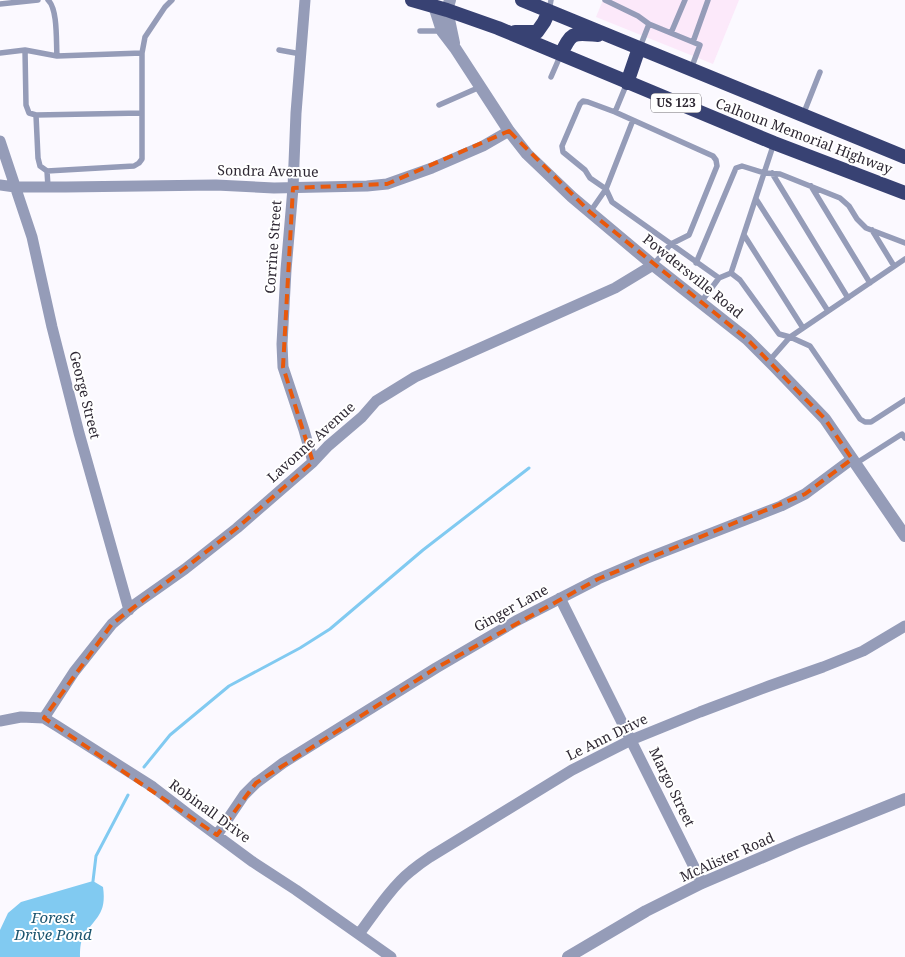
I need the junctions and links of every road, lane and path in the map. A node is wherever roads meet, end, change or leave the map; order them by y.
1 (38, 0) edge
2 (48, 0) edge
3 (172, 0) edge
4 (305, 0) edge
5 (412, 0) edge
6 (522, 0) edge
7 (605, 0) edge
8 (685, 0) edge
9 (708, 0) edge
10 (0, 4) edge
11 (444, 5) edge
12 (550, 6) edge
13 (649, 24) junction
14 (420, 31) dead end
15 (442, 31) junction
16 (507, 32) junction
17 (671, 33) junction
18 (611, 36) junction
19 (692, 42) junction
20 (455, 48) junction
21 (639, 48) junction
22 (25, 50) junction
23 (279, 50) dead end
24 (0, 53) edge
25 (142, 53) junction
26 (301, 54) junction
27 (561, 54) junction
28 (56, 56) junction
29 (691, 69) junction
30 (820, 72) dead end
31 (551, 77) dead end
32 (628, 83) junction
33 (480, 87) junction
34 (438, 105) dead end
35 (616, 112) junction
36 (142, 113) junction
37 (36, 115) junction
38 (803, 115) junction
39 (633, 120) junction
40 (509, 132) junction
41 (0, 141) edge
42 (774, 143) junction
43 (905, 157) edge
44 (47, 171) junction
45 (764, 173) junction
46 (772, 173) junction
47 (0, 185) edge
48 (811, 186) junction
49 (15, 187) junction
50 (48, 187) junction
51 (293, 188) junction
52 (606, 189) junction
53 (905, 193) edge
54 (756, 199) junction
55 (590, 212) junction
56 (872, 230) junction
57 (744, 235) junction
58 (905, 243) edge
59 (671, 244) junction
60 (905, 259) edge
61 (696, 263) junction
62 (653, 265) junction
63 (894, 266) junction
64 (731, 273) junction
65 (718, 278) junction
66 (870, 283) junction
67 (848, 298) junction
68 (701, 302) junction
69 (828, 311) junction
70 (802, 328) junction
71 (790, 337) junction
72 (769, 361) junction
73 (905, 400) edge
74 (905, 438) edge
75 (854, 461) junction
76 (313, 462) junction
77 (905, 536) edge
78 (560, 598) junction
79 (129, 610) junction
80 (905, 626) edge
81 (44, 718) junction
82 (0, 721) edge
83 (632, 740) junction
84 (905, 799) edge
85 (218, 835) junction
86 (702, 883) junction
87 (359, 934) junction
88 (391, 957) edge
89 (568, 957) edge

1 - 10 lane
2 - 28 lane
3 - 25 lane
4 - 26 street, Corrine Street
5 - 11 highway, Calhoun Memorial Highway / US 123
6 - 12 highway, Calhoun Memorial Highway / US 123
7 - 13 lane
8 - 17 lane
9 - 19 lane
11 - 15 street, Powdersville Road
11 - 16 highway, Calhoun Memorial Highway / US 123
11 - 20 street, Powdersville Road
12 - 16 highway
12 - 18 highway, Calhoun Memorial Highway / US 123
13 - 17 lane
13 - 21 lane
14 - 15 lane
15 - 20 street, Powdersville Road
16 - 27 highway, Calhoun Memorial Highway / US 123
17 - 19 lane
18 - 21 highway, Calhoun Memorial Highway / US 123
18 - 27 highway
19 - 29 lane
20 - 33 street, Powdersville Road
21 - 29 highway, Calhoun Memorial Highway / US 123
21 - 32 highway
22 - 24 lane
22 - 28 lane
22 - 37 lane
23 - 26 lane
25 - 28 lane
25 - 36 lane
26 - 51 street, Corrine Street
27 - 31 lane
27 - 32 highway, Calhoun Memorial Highway / US 123
29 - 38 highway, Calhoun Memorial Highway / US 123
30 - 38 lane
32 - 35 lane
32 - 42 highway, Calhoun Memorial Highway / US 123
33 - 34 lane
33 - 40 street, Powdersville Road
35 - 39 lane
35 - 52 lane
36 - 37 lane
36 - 44 lane
37 - 44 lane
38 - 43 highway, Calhoun Memorial Highway / US 123
39 - 52 lane
39 - 59 lane
40 - 51 street, Sondra Avenue
40 - 55 street, Powdersville Road
41 - 49 street, George Street
42 - 45 lane
42 - 53 highway, Calhoun Memorial Highway / US 123
44 - 50 lane
45 - 46 lane
45 - 54 lane
45 - 61 lane
46 - 48 lane
46 - 67 lane
47 - 49 street, Sondra Avenue
48 - 56 lane
48 - 66 lane
49 - 50 street, Sondra Avenue
49 - 79 street, George Street
50 - 51 street, Sondra Avenue
51 - 76 street, Corrine Street
52 - 55 lane
52 - 59 lane
54 - 57 lane
54 - 69 lane
55 - 62 street, Powdersville Road
56 - 58 lane
56 - 63 lane
57 - 64 lane
57 - 70 lane
59 - 61 lane
59 - 62 lane
60 - 63 lane
61 - 65 lane
62 - 68 street, Powdersville Road
62 - 76 street, Lavonne Avenue
63 - 66 lane
64 - 65 lane
64 - 71 lane
65 - 68 lane
66 - 67 lane
67 - 69 lane
68 - 72 street, Powdersville Road
69 - 70 lane
70 - 71 lane
71 - 72 lane
71 - 73 lane
72 - 75 street, Powdersville Road
74 - 75 lane
75 - 77 street, Powdersville Road
75 - 78 street, Ginger Lane
76 - 79 street, Lavonne Avenue
78 - 83 street, Margo Street
78 - 85 street, Ginger Lane
79 - 81 street, Lavonne Avenue
80 - 83 street, Le Ann Drive
81 - 82 street
81 - 85 street, Robinall Drive
83 - 86 street, Margo Street
83 - 87 street, Le Ann Drive
84 - 86 street, McAlister Road
85 - 87 street, Robinall Drive
86 - 89 street, McAlister Road
87 - 88 street, Robinall Drive

